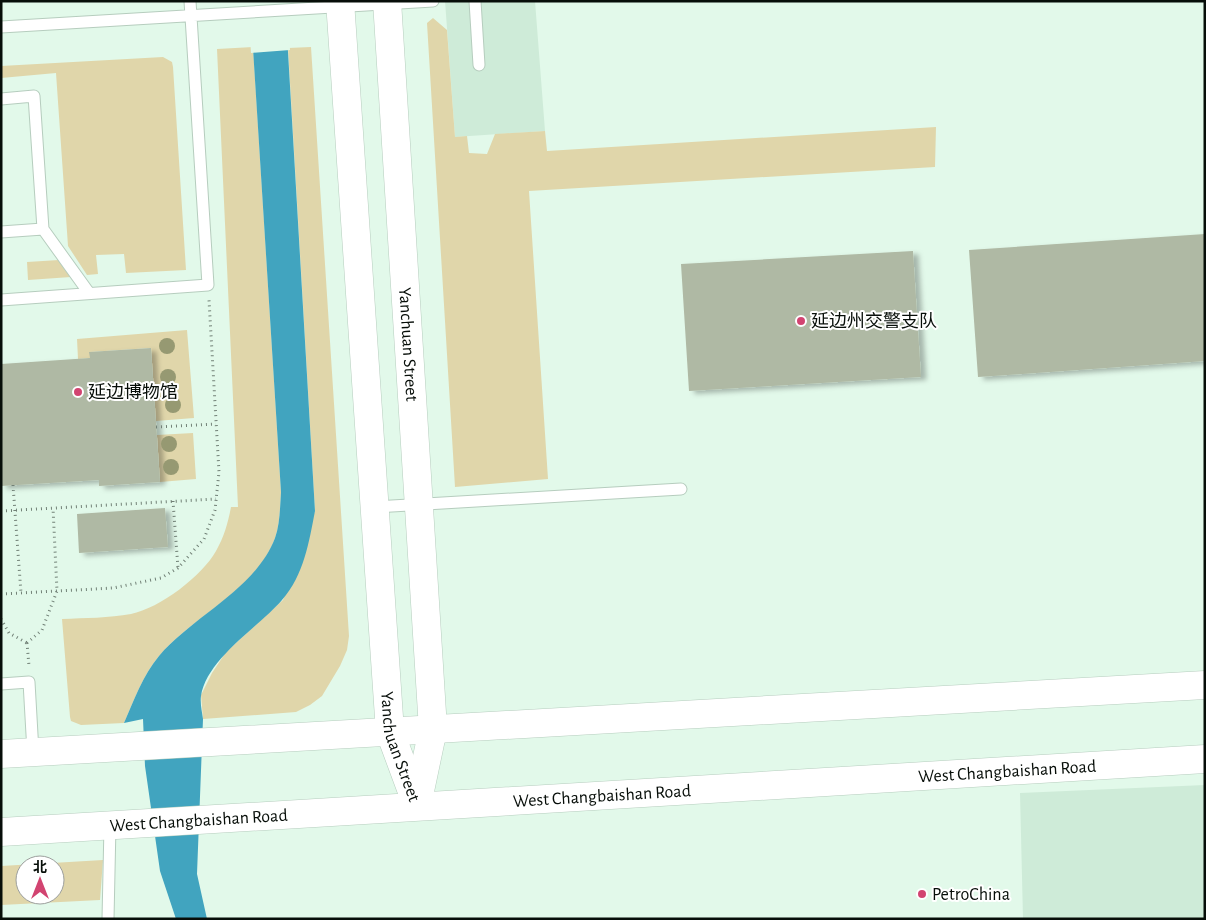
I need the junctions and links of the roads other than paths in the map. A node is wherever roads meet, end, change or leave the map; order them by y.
1 (190, 1) edge
2 (432, 1) edge
3 (475, 1) edge
4 (386, 2) edge
5 (340, 4) edge
6 (191, 16) junction
7 (1, 27) edge
8 (479, 65) dead end
9 (1, 99) edge
10 (43, 229) junction
11 (1, 232) edge
12 (89, 293) junction
13 (1, 300) edge
14 (681, 489) dead end
15 (419, 504) junction
16 (375, 507) junction
17 (1, 684) edge
18 (1205, 685) edge
19 (433, 729) junction
20 (390, 732) junction
21 (33, 752) junction
22 (1, 754) edge
23 (1205, 759) edge
24 (417, 805) junction
25 (117, 824) junction
26 (1, 832) edge
27 (108, 919) edge

1 - 6 lane
2 - 4 lane
3 - 8 lane
4 - 5 lane
4 - 15 main road, Yanchuan Street
5 - 6 lane
5 - 16 main road, Yanchuan Street
6 - 7 lane
6 - 12 lane
9 - 10 lane
10 - 11 lane
10 - 12 lane
12 - 13 lane
14 - 15 lane
15 - 16 lane
15 - 19 main road, Yanchuan Street
16 - 20 main road, Yanchuan Street
17 - 21 lane
18 - 19 main road
19 - 20 main road
19 - 24 main road, Yanchuan Street
20 - 21 main road
20 - 24 main road, Yanchuan Street
21 - 22 main road
23 - 24 main road, West Changbaishan Road
24 - 25 main road, West Changbaishan Road
25 - 26 main road, West Changbaishan Road
25 - 27 lane

